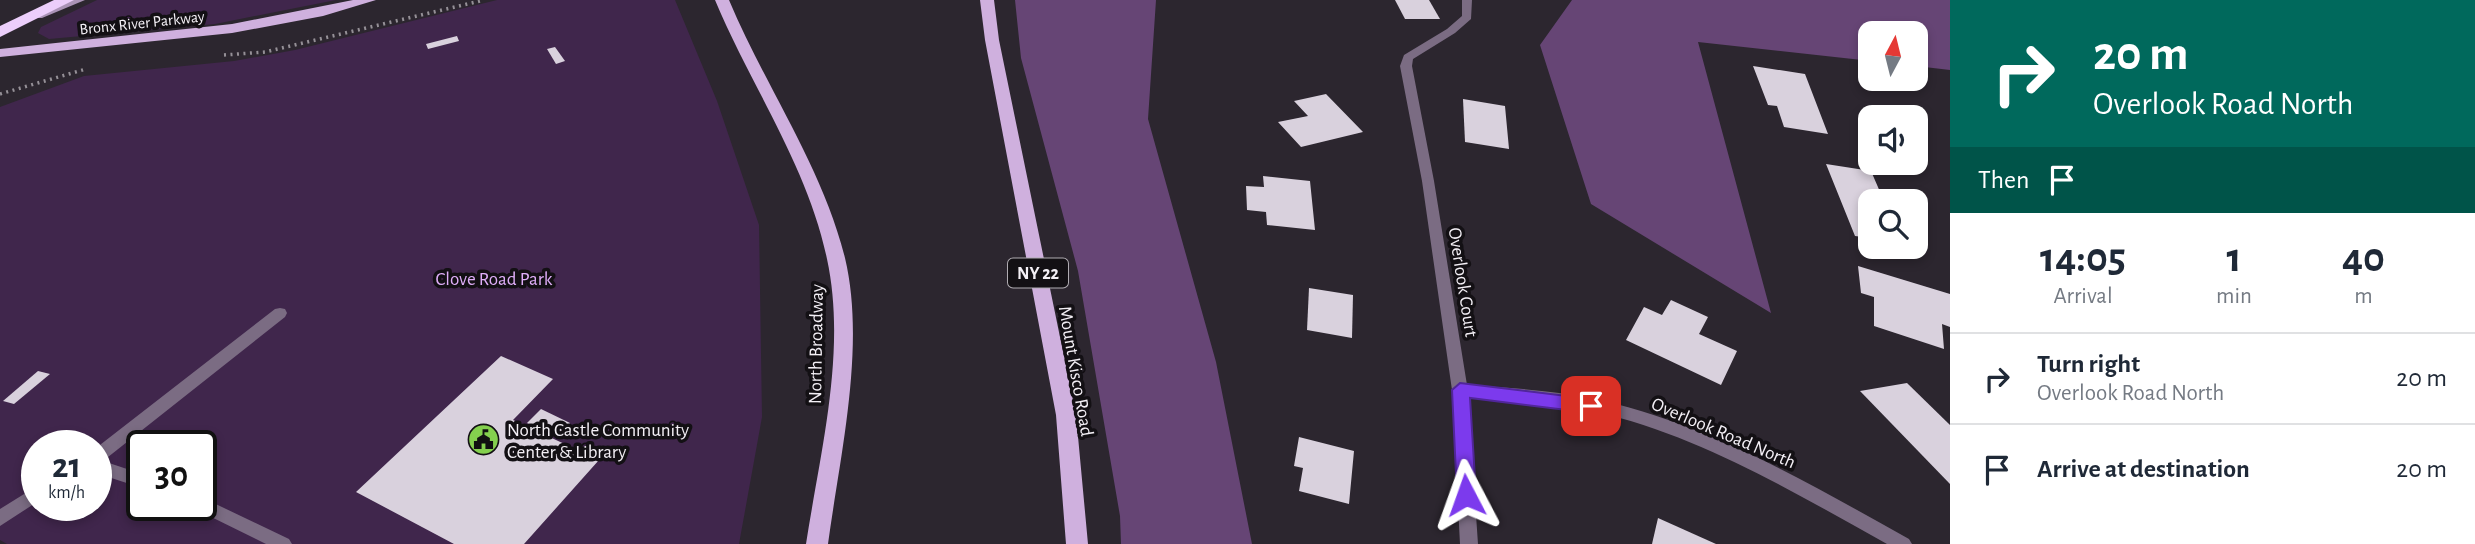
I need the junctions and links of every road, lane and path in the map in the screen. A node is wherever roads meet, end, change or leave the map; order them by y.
1 (66, 0) edge
2 (80, 0) edge
3 (369, 0) edge
4 (723, 0) edge
5 (988, 0) edge
6 (1467, 0) edge
7 (37, 16) junction
8 (0, 32) edge
9 (0, 53) edge
10 (280, 313) dead end
11 (1460, 390) junction
12 (112, 444) edge
13 (21, 504) edge
14 (217, 512) edge
15 (0, 519) edge
16 (282, 544) edge
17 (817, 544) edge
18 (1077, 544) edge
19 (1469, 544) edge
20 (1903, 544) edge

1 - 7 highway
2 - 7 street
3 - 9 main road, Bronx River Parkway
4 - 17 main road, North Broadway
5 - 18 main road, Mount Kisco Road / NY 22
6 - 11 street, Overlook Court
7 - 8 highway
10 - 12 street
11 - 19 street
11 - 20 street, Overlook Road North
13 - 15 street
14 - 16 street

